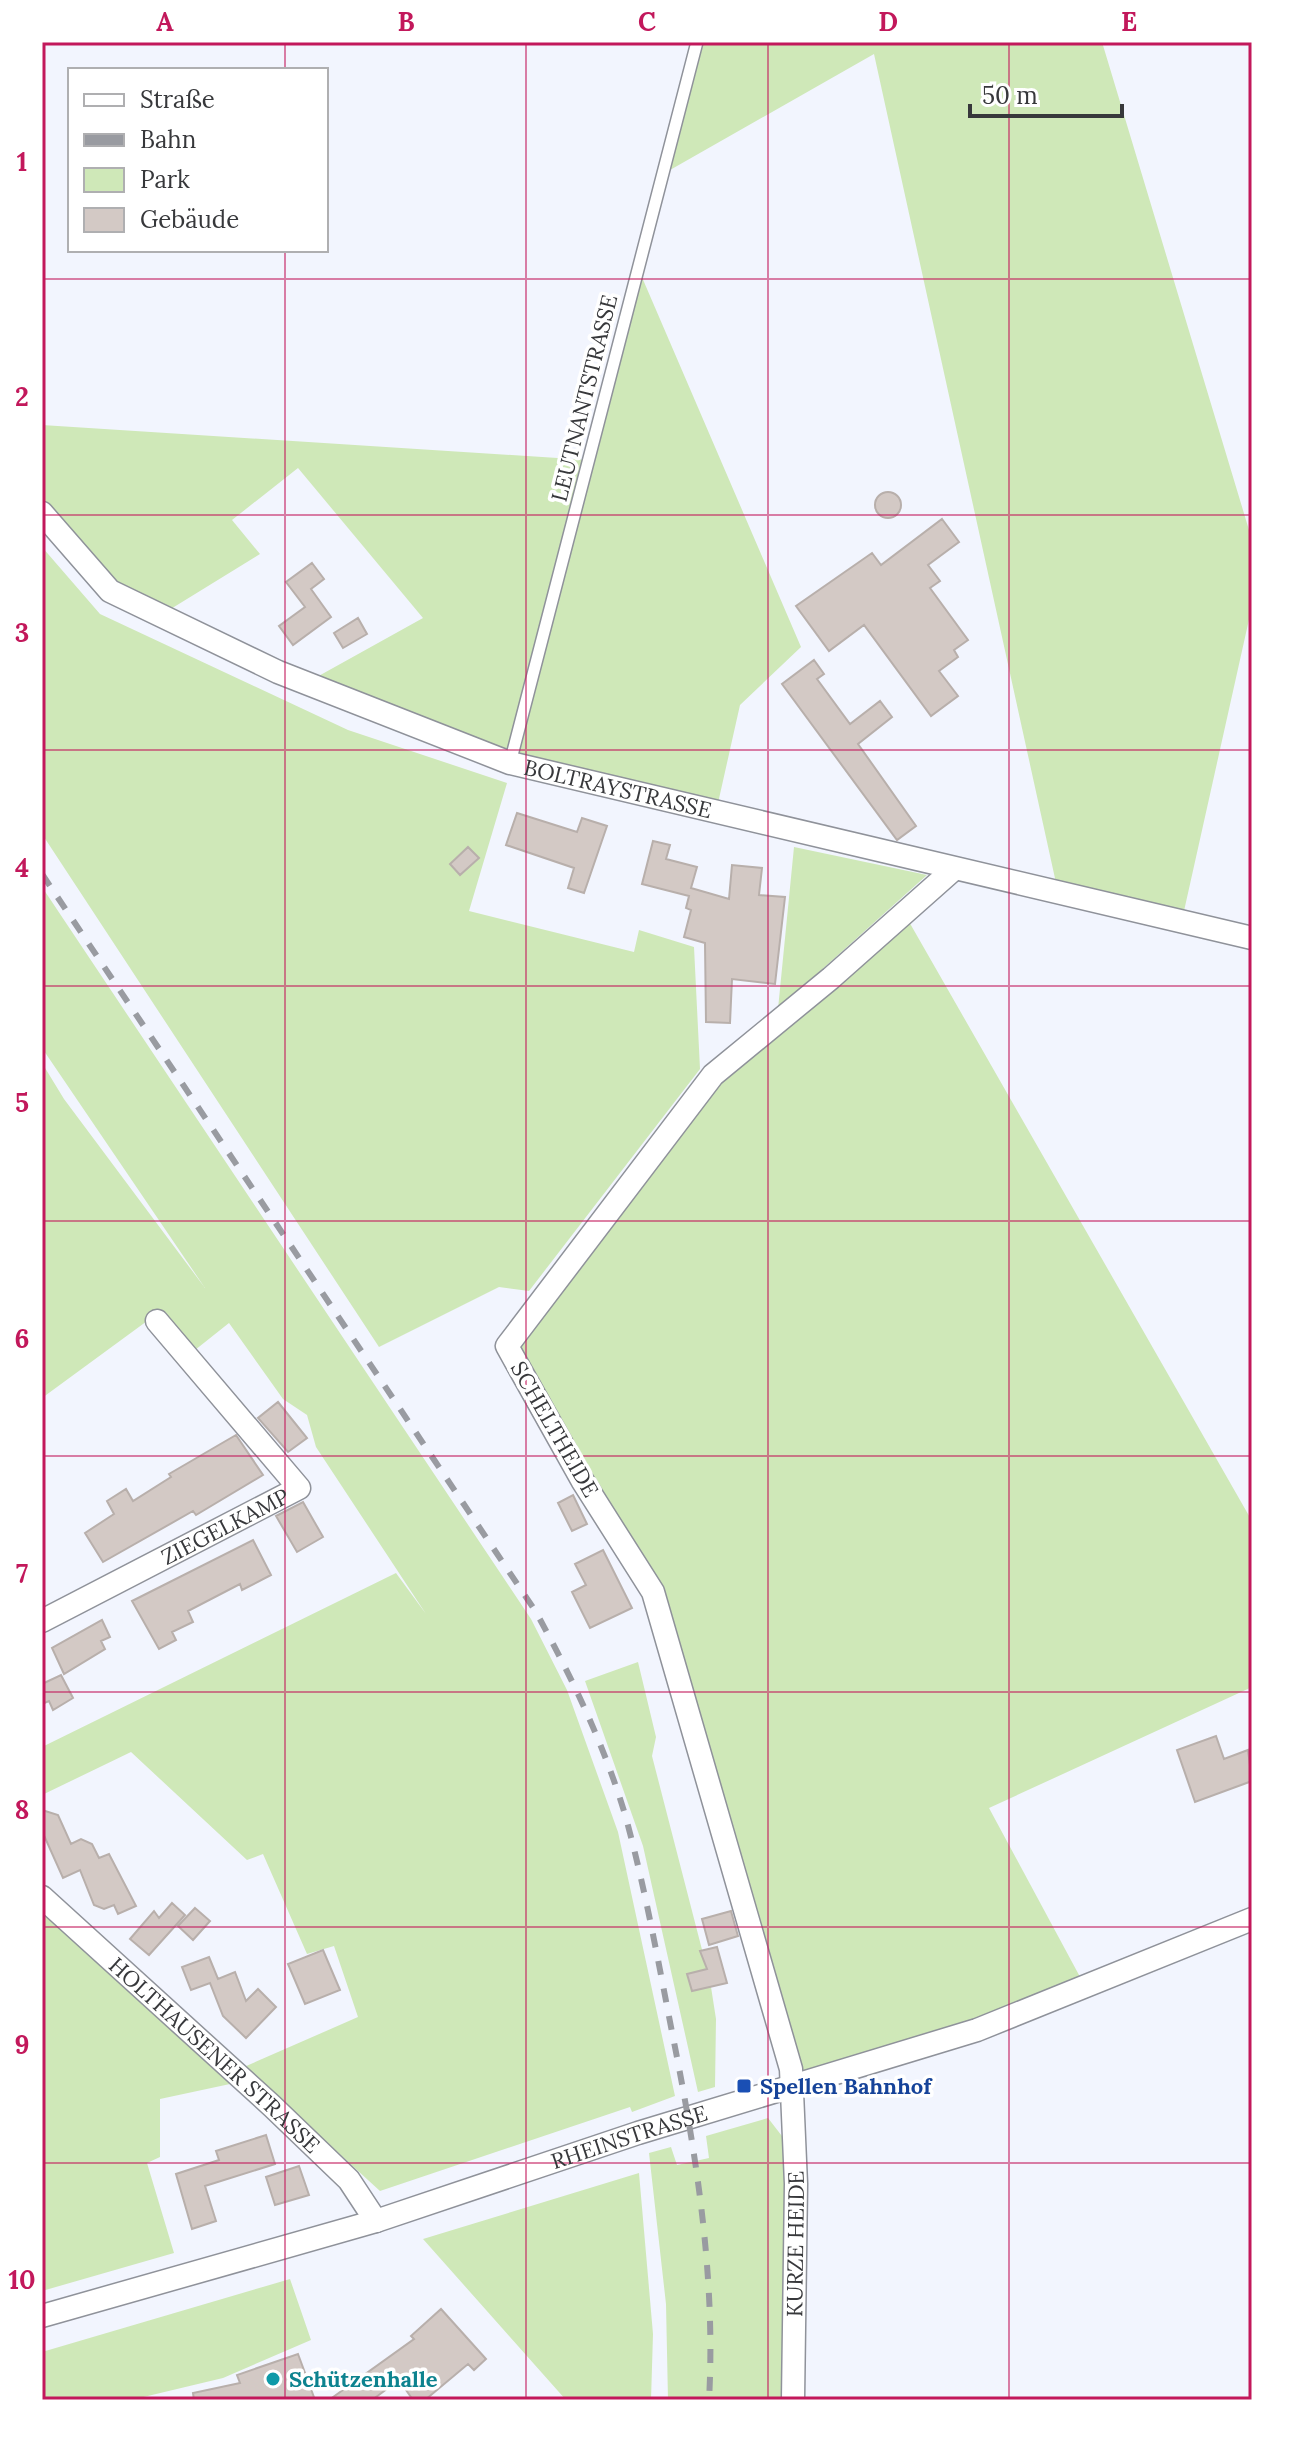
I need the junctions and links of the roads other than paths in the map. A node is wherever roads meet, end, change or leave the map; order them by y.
1 (697, 42) edge
2 (42, 513) edge
3 (510, 763) junction
4 (954, 869) junction
5 (1252, 938) edge
6 (157, 1321) dead end
7 (42, 1621) edge
8 (42, 1897) edge
9 (1252, 1919) edge
10 (793, 2087) junction
11 (376, 2221) junction
12 (42, 2316) edge
13 (793, 2400) edge

1 - 3 lane, LEUTNANTSTRASSE
2 - 3 street, BOLTRAYSTRASSE
3 - 4 street, BOLTRAYSTRASSE
4 - 5 street, BOLTRAYSTRASSE
4 - 10 street, SCHELTHEIDE
6 - 7 street, ZIEGELKAMP
8 - 11 street, HOLTHAUSENER STRASSE
9 - 10 street, RHEINSTRASSE
10 - 11 street, RHEINSTRASSE
10 - 13 street, KURZE HEIDE
11 - 12 street, RHEINSTRASSE

